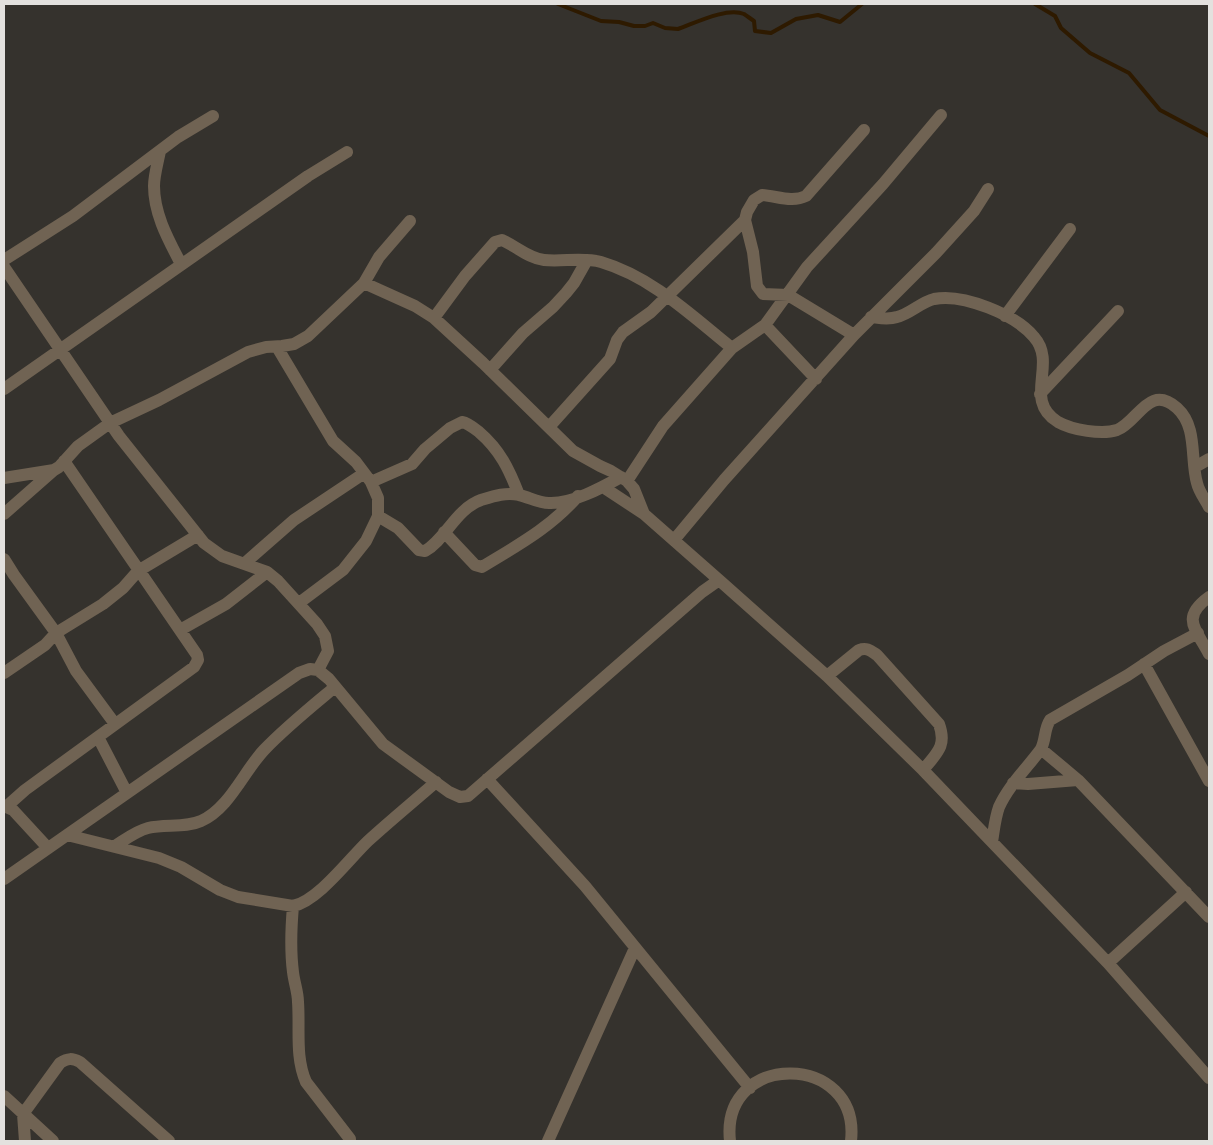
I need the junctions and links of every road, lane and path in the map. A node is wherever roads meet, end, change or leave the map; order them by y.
1 (941, 115) dead end
2 (213, 116) dead end
3 (864, 130) dead end
4 (160, 151) junction
5 (347, 152) dead end
6 (988, 189) dead end
7 (745, 220) junction
8 (410, 221) dead end
9 (1070, 229) dead end
10 (4, 260) edge
11 (587, 260) junction
12 (181, 264) junction
13 (5, 272) edge
14 (364, 283) junction
15 (788, 295) junction
16 (667, 296) junction
17 (1118, 311) dead end
18 (1005, 316) junction
19 (871, 317) junction
20 (434, 318) junction
21 (765, 325) junction
22 (854, 335) junction
23 (277, 347) junction
24 (732, 348) junction
25 (60, 351) junction
26 (490, 370) junction
27 (816, 379) junction
28 (4, 389) edge
29 (1040, 394) junction
30 (110, 423) junction
31 (549, 427) junction
32 (1209, 459) edge
33 (64, 461) junction
34 (1195, 467) junction
35 (54, 470) junction
36 (4, 478) edge
37 (367, 478) junction
38 (624, 479) junction
39 (604, 487) junction
40 (519, 495) junction
41 (578, 496) junction
42 (546, 503) junction
43 (1209, 507) edge
44 (4, 514) edge
45 (644, 514) junction
46 (378, 516) junction
47 (550, 525) junction
48 (444, 532) junction
49 (198, 535) junction
50 (674, 540) junction
51 (4, 559) edge
52 (244, 563) junction
53 (138, 570) junction
54 (267, 572) junction
55 (719, 580) junction
56 (1209, 597) edge
57 (299, 603) junction
58 (180, 630) junction
59 (56, 633) junction
60 (1198, 633) junction
61 (1209, 654) edge
62 (1144, 664) junction
63 (318, 670) junction
64 (4, 673) edge
65 (826, 676) junction
66 (336, 687) junction
67 (115, 724) junction
68 (98, 736) junction
69 (1042, 749) junction
70 (923, 770) junction
71 (487, 779) junction
72 (1078, 780) junction
73 (1209, 781) edge
74 (436, 782) junction
75 (1013, 784) junction
76 (127, 793) junction
77 (5, 806) edge
78 (66, 835) junction
79 (992, 842) junction
80 (115, 846) junction
81 (48, 848) junction
82 (4, 879) edge
83 (1186, 892) junction
84 (293, 906) junction
85 (1209, 917) edge
86 (635, 948) junction
87 (1108, 963) junction
88 (1209, 1078) edge
89 (750, 1088) junction
90 (4, 1096) edge
91 (23, 1114) junction
92 (24, 1141) edge
93 (53, 1141) edge
94 (169, 1141) edge
95 (350, 1141) edge
96 (548, 1141) edge
97 (730, 1141) edge
98 (851, 1141) edge

1 - 15 street
2 - 4 street
3 - 7 street
4 - 10 street
4 - 12 street
5 - 12 street
6 - 19 street
7 - 15 street
7 - 16 street
8 - 14 street
9 - 18 street
11 - 16 street
11 - 20 street
11 - 26 street
12 - 25 street
13 - 25 street
14 - 20 street
14 - 23 street
15 - 21 street
15 - 22 street
16 - 24 street
16 - 31 street
17 - 29 street
18 - 19 street
18 - 29 street
19 - 22 street
20 - 26 street
21 - 24 street
21 - 27 street
22 - 27 street
23 - 30 street
23 - 37 street
24 - 38 street
25 - 28 street
25 - 30 street
26 - 31 street
27 - 50 street
29 - 34 street
30 - 33 street
30 - 49 street
31 - 38 street
32 - 34 street
33 - 35 street
33 - 53 street
34 - 43 street
35 - 36 street
35 - 44 street
37 - 40 street
37 - 46 street
37 - 52 street
38 - 39 street
38 - 45 street
39 - 41 street
39 - 45 street
40 - 42 street
40 - 48 street
41 - 42 street
41 - 47 street
42 - 47 street
45 - 50 street
46 - 48 street
46 - 57 street
47 - 48 street
49 - 52 street
49 - 53 street
50 - 55 street
51 - 59 street
52 - 54 street
53 - 58 street
53 - 59 street
54 - 57 street
54 - 58 street
55 - 65 street
55 - 71 street
56 - 60 street
57 - 63 street
58 - 67 street
59 - 64 street
59 - 67 street
60 - 61 street
60 - 62 street
62 - 69 street
62 - 73 street
63 - 66 street
63 - 76 street
65 - 70 street
65 - 70 street
66 - 74 street
66 - 80 street
67 - 68 street
68 - 76 street
68 - 77 street
69 - 72 street
69 - 75 street
70 - 79 street
71 - 74 street
71 - 86 street
72 - 75 street
72 - 83 street
74 - 84 street
75 - 79 street
76 - 78 street
77 - 81 street
78 - 80 street
78 - 81 street
79 - 87 street
80 - 84 street
81 - 82 street
83 - 85 street
83 - 87 street
84 - 95 street
86 - 89 street
86 - 96 street
87 - 88 street
89 - 97 street
89 - 98 street
90 - 91 street
91 - 92 street
91 - 93 street
91 - 94 street

